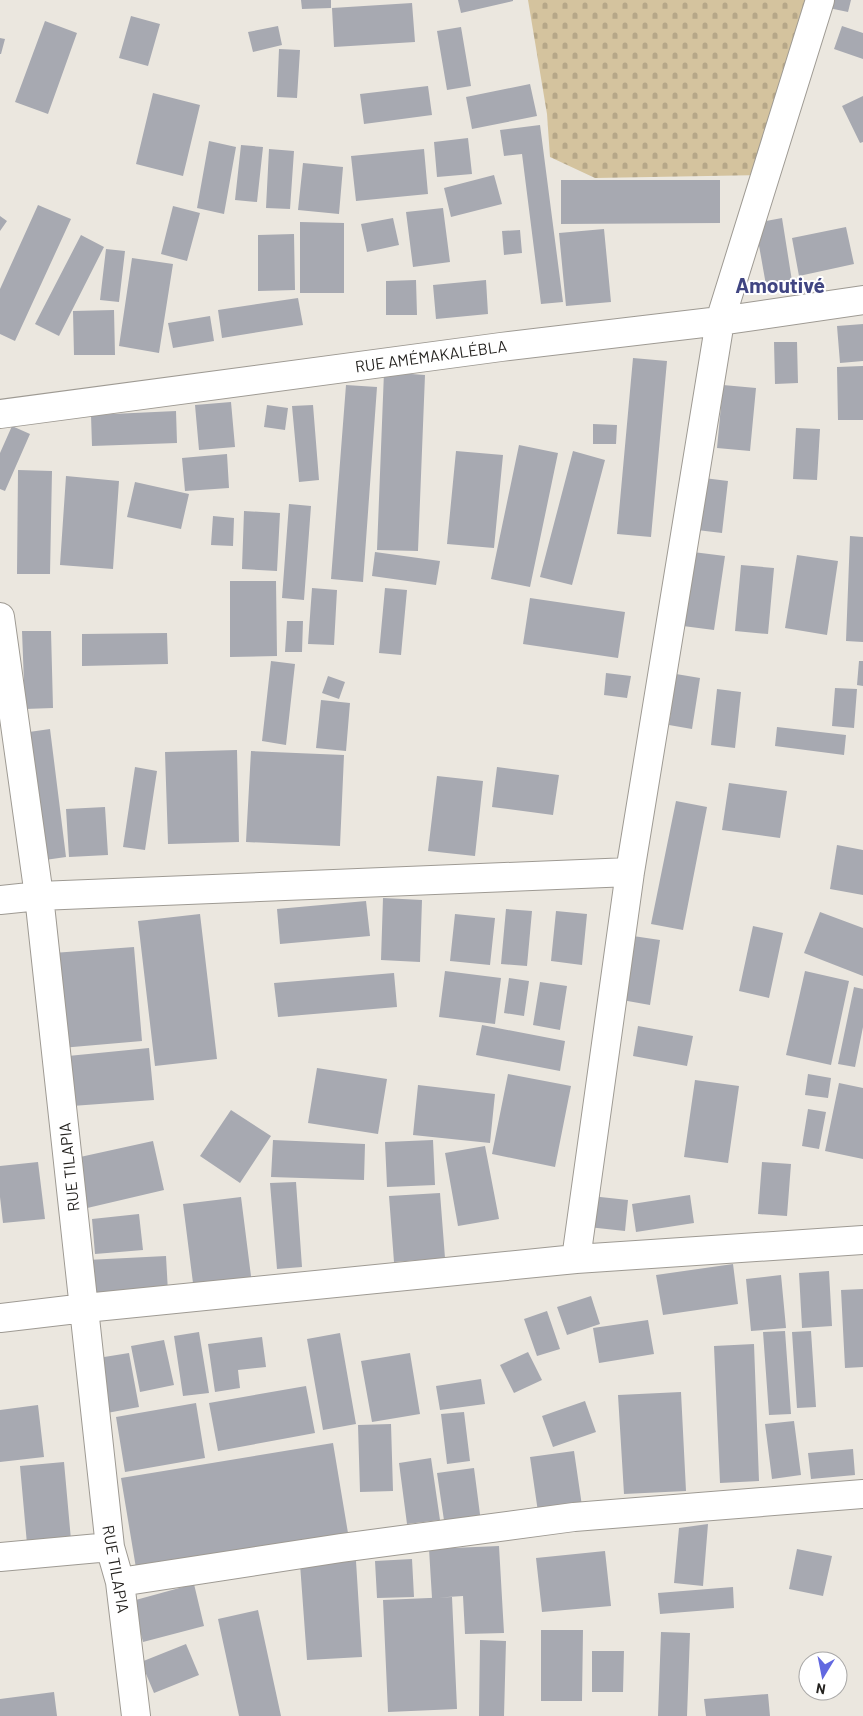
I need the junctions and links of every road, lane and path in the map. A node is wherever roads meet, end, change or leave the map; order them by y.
1 (820, 0) edge
2 (863, 300) edge
3 (720, 321) junction
4 (0, 414) edge
5 (0, 618) edge
6 (630, 872) junction
7 (39, 896) junction
8 (0, 900) edge
9 (863, 1240) edge
10 (576, 1259) junction
11 (85, 1308) junction
12 (0, 1318) edge
13 (863, 1494) edge
14 (110, 1547) junction
15 (0, 1557) edge
16 (120, 1582) junction
17 (136, 1716) edge

1 - 3 street
2 - 3 street, RUE AMÉMAKALÉBLA
3 - 4 street, RUE AMÉMAKALÉBLA
3 - 6 street
5 - 7 street, RUE TILAPIA
6 - 7 street
6 - 10 street
7 - 8 street
7 - 11 street, RUE TILAPIA
9 - 10 street
10 - 11 street
11 - 12 street
11 - 14 street, RUE TILAPIA
13 - 16 street
14 - 15 street
14 - 16 street, RUE TILAPIA
16 - 17 street, RUE TILAPIA

